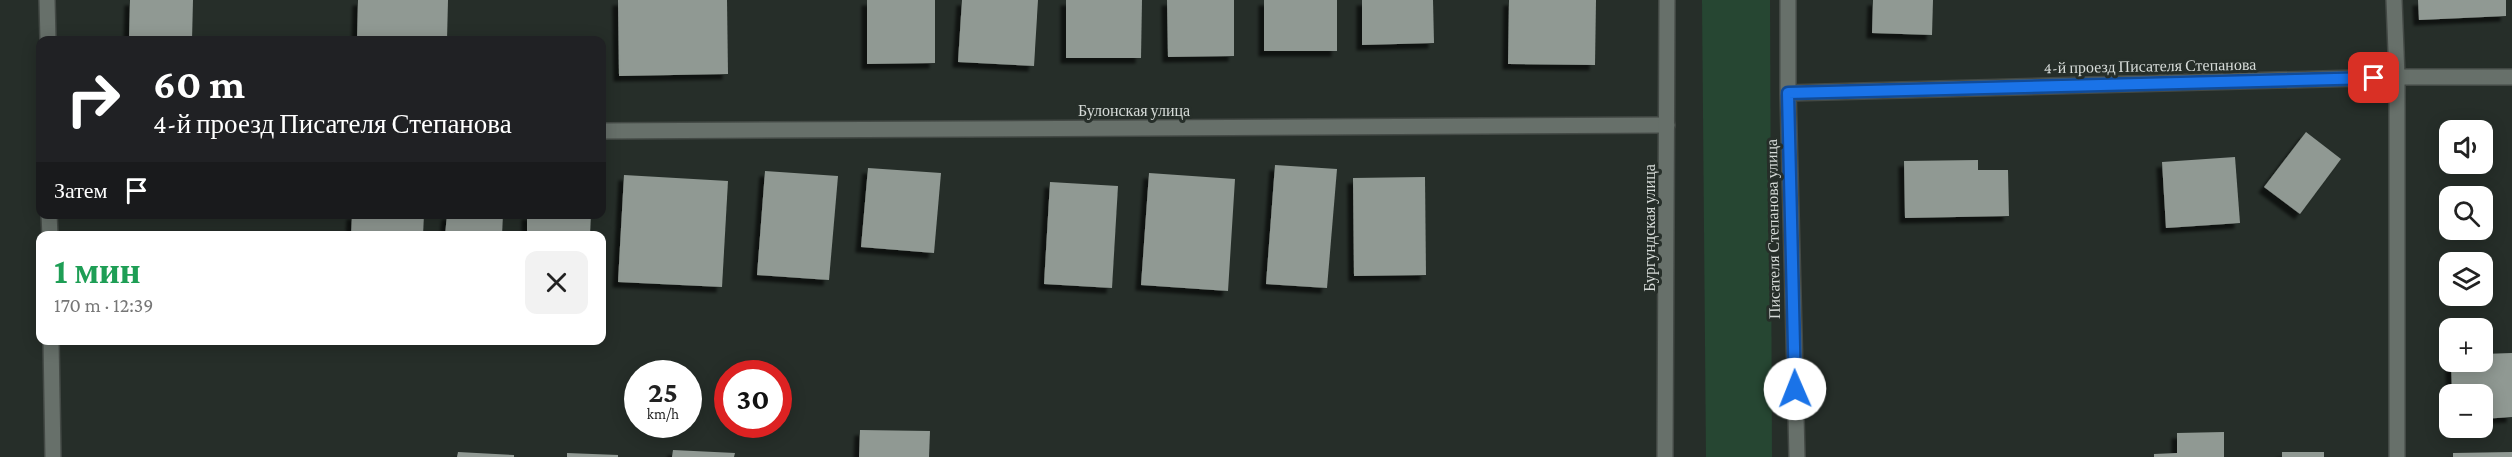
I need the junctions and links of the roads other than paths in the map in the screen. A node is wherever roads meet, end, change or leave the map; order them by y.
1 (47, 0) edge
2 (1667, 0) edge
3 (1788, 0) edge
4 (2394, 0) edge
5 (48, 36) edge
6 (2397, 77) junction
7 (2512, 77) edge
8 (1788, 93) junction
9 (1667, 125) junction
10 (606, 131) edge
11 (51, 345) edge
12 (53, 457) edge
13 (1665, 457) edge
14 (1797, 457) edge
15 (2397, 457) edge

1 - 5 street
2 - 9 street, Бургундская улица
3 - 8 street, Писателя Степанова улица
4 - 6 street
6 - 7 street, 4-й проезд Писателя Степанова
6 - 8 street, 4-й проезд Писателя Степанова
6 - 15 street
8 - 14 street, Писателя Степанова улица
9 - 10 street, Булонская улица
9 - 13 street, Бургундская улица
11 - 12 street

